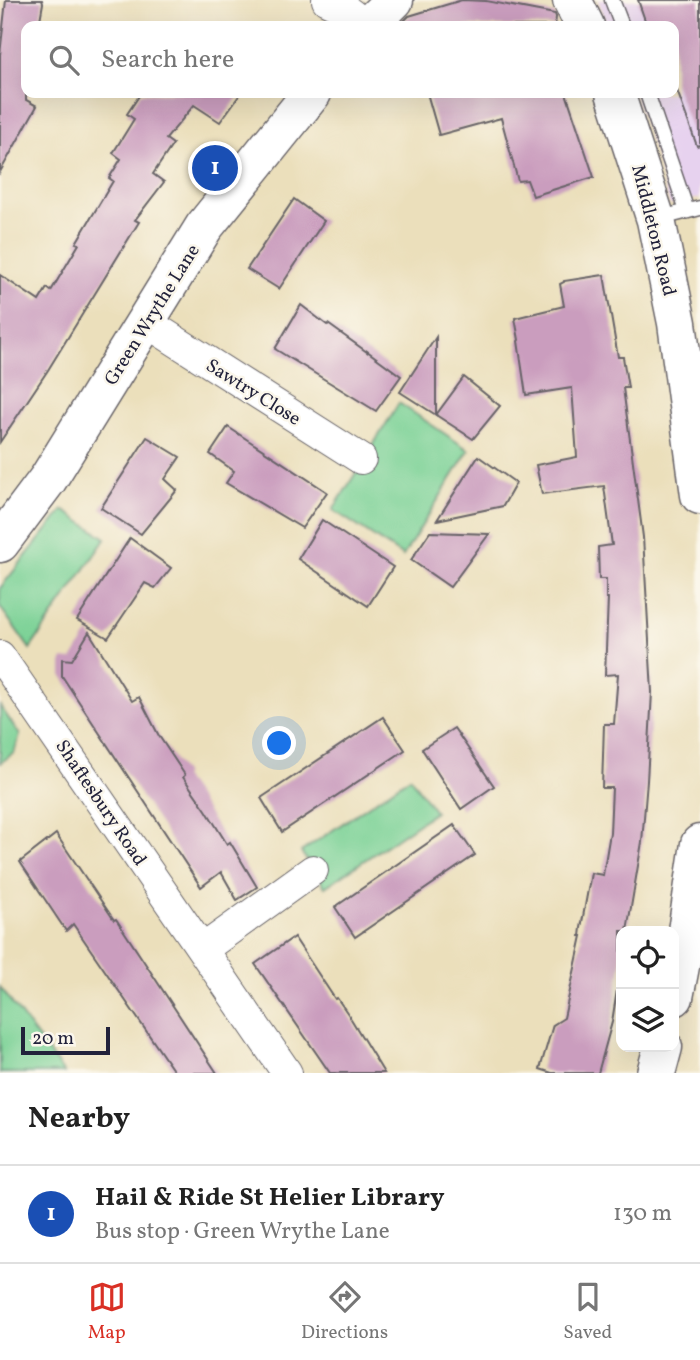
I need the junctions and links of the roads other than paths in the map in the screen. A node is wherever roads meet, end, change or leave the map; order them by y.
1 (327, 0) edge
2 (394, 0) edge
3 (572, 0) edge
4 (612, 0) edge
5 (361, 21) edge
6 (372, 21) edge
7 (582, 21) edge
8 (620, 21) edge
9 (308, 98) edge
10 (618, 98) edge
11 (648, 98) edge
12 (681, 213) edge
13 (146, 322) junction
14 (361, 459) dead end
15 (700, 495) edge
16 (0, 543) edge
17 (0, 656) edge
18 (700, 844) edge
19 (313, 870) dead end
20 (203, 949) junction
21 (676, 989) edge
22 (662, 1052) edge
23 (288, 1073) edge
24 (656, 1073) edge

1 - 5 street
2 - 6 street
3 - 7 street
4 - 8 lane
9 - 13 street, Green Wrythe Lane
10 - 12 street, Middleton Road
11 - 12 lane
12 - 15 street, Middleton Road
13 - 14 street, Sawtry Close
13 - 16 street, Green Wrythe Lane
17 - 20 street, Shaftesbury Road
18 - 21 street
19 - 20 street
20 - 23 street, Shaftesbury Road
22 - 24 street

